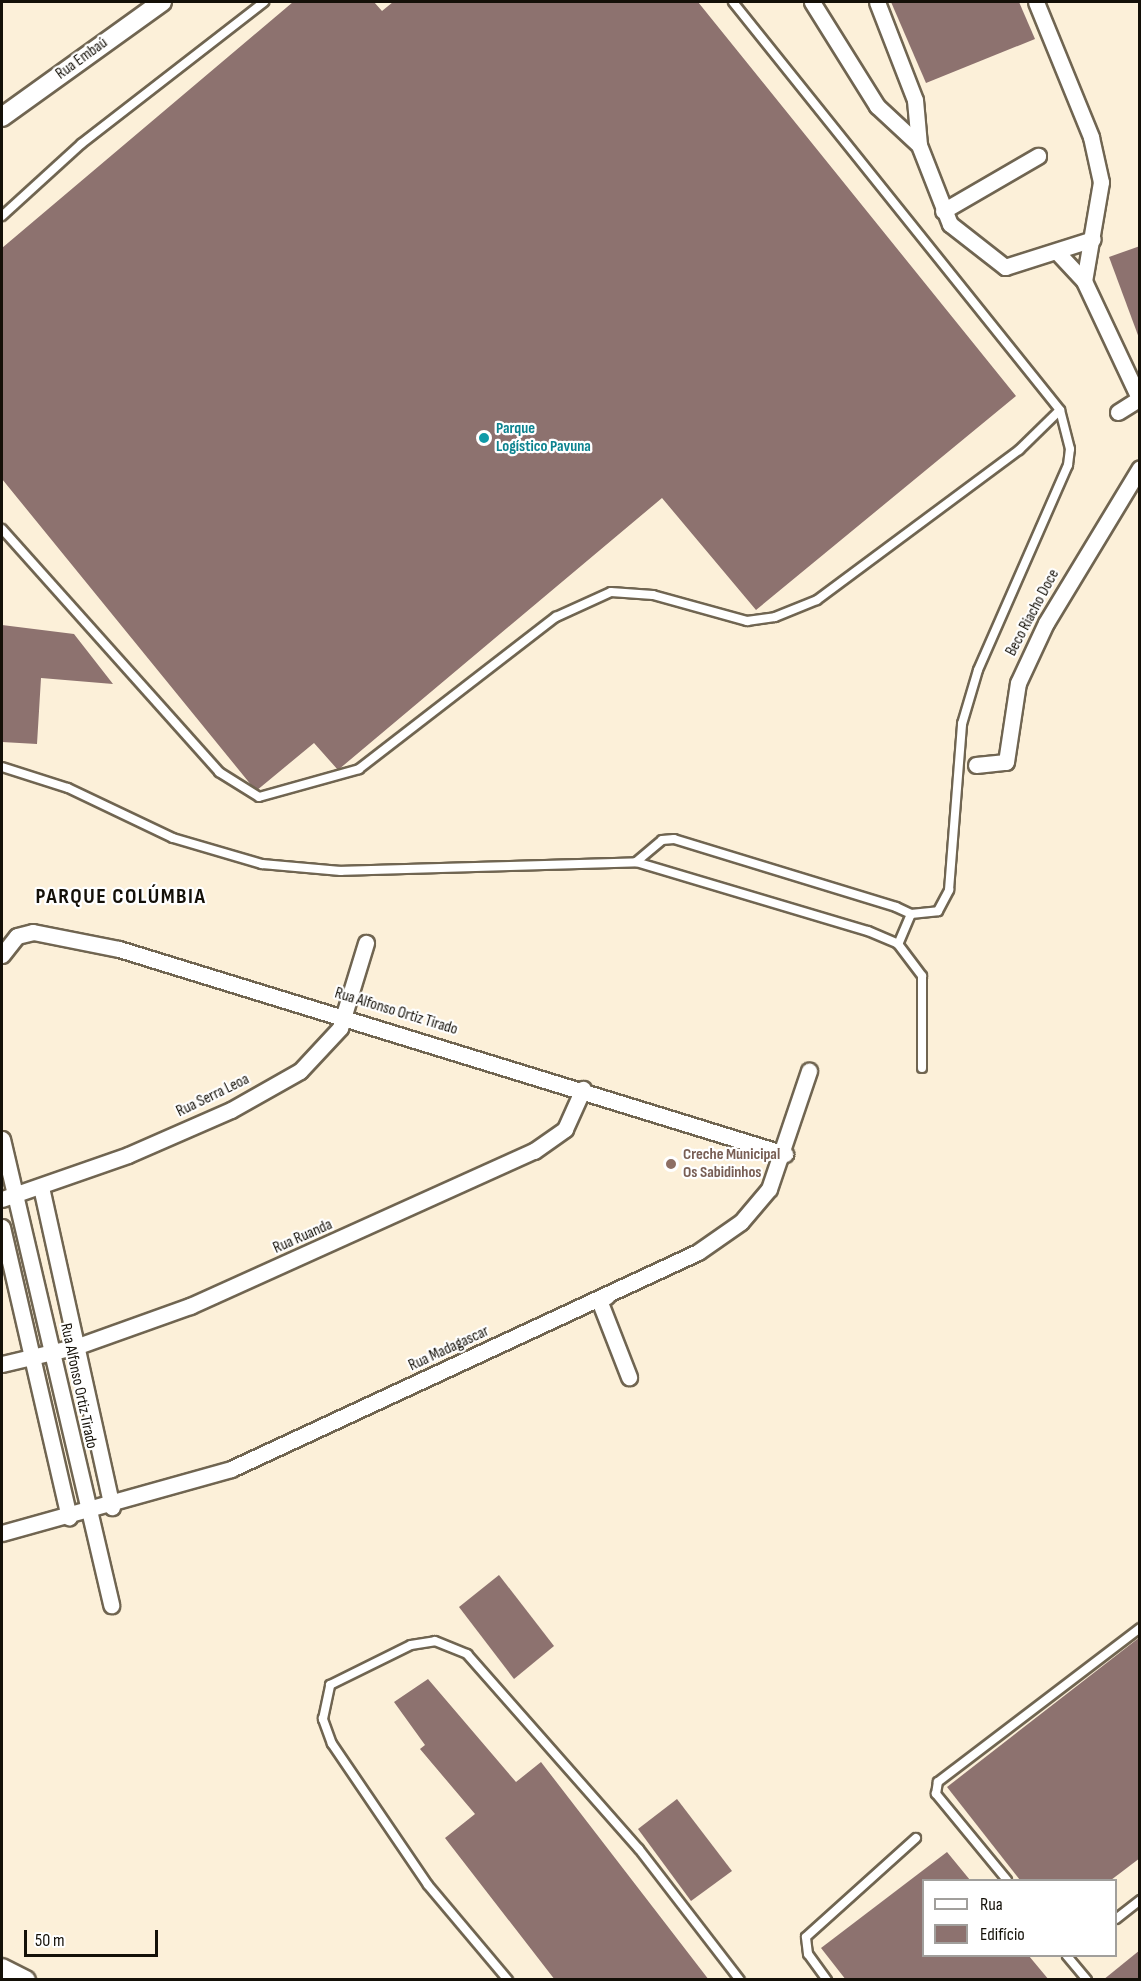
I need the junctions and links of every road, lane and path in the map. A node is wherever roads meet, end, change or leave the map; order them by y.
1 (162, 2) edge
2 (264, 2) edge
3 (733, 2) edge
4 (812, 2) edge
5 (877, 2) edge
6 (1036, 2) edge
7 (2, 117) edge
8 (920, 145) junction
9 (1038, 156) dead end
10 (943, 211) junction
11 (2, 216) edge
12 (1093, 239) junction
13 (1057, 252) junction
14 (1084, 281) junction
15 (1139, 398) edge
16 (1060, 410) junction
17 (1118, 412) dead end
18 (1140, 468) edge
19 (2, 529) edge
20 (976, 765) dead end
21 (2, 767) edge
22 (636, 862) junction
23 (911, 914) junction
24 (366, 943) dead end
25 (898, 944) junction
26 (2, 955) edge
27 (344, 1014) junction
28 (922, 1068) dead end
29 (809, 1071) dead end
30 (583, 1089) junction
31 (2, 1139) edge
32 (785, 1154) junction
33 (41, 1187) junction
34 (9, 1197) edge
35 (2, 1227) edge
36 (603, 1298) junction
37 (78, 1346) junction
38 (53, 1351) junction
39 (32, 1356) junction
40 (2, 1364) edge
41 (629, 1377) dead end
42 (112, 1507) junction
43 (87, 1512) junction
44 (69, 1516) junction
45 (2, 1533) edge
46 (111, 1605) dead end
47 (1140, 1628) edge
48 (916, 1838) dead end
49 (1005, 1879) edge
50 (1140, 1900) edge
51 (1117, 1918) edge
52 (1069, 1957) edge
53 (2, 1968) edge
54 (26, 1980) edge
55 (508, 1980) edge
56 (740, 1980) edge
57 (827, 1980) edge
58 (1087, 1980) edge

1 - 7 street, Rua Embaú
2 - 11 lane
3 - 16 lane
4 - 8 street
5 - 8 street
6 - 12 street
8 - 10 street
9 - 10 street
10 - 13 street
12 - 13 street
12 - 14 street
13 - 14 street
14 - 15 street
15 - 17 street
16 - 19 lane
16 - 23 lane
18 - 20 street, Beco Riacho Doce
21 - 22 lane
22 - 23 lane
22 - 25 lane
23 - 25 lane
24 - 27 street, Rua Serra Leoa
25 - 28 lane
26 - 27 street, Rua Alfonso Ortiz Tirado
27 - 30 street, Rua Alfonso Ortiz Tirado
27 - 33 street, Rua Serra Leoa
29 - 32 street, Rua Madagascar
30 - 32 street, Rua Alfonso Ortiz Tirado
30 - 37 street, Rua Ruanda
31 - 34 street, Rua Alfonso Ortiz Tirado
32 - 36 street, Rua Madagascar
33 - 34 street, Rua Serra Leoa
33 - 37 street, Rua Alfonso Ortiz Tirado
34 - 38 street, Rua Alfonso Ortiz Tirado
35 - 39 street
36 - 41 street
36 - 42 street, Rua Madagascar
37 - 38 street, Rua Ruanda
37 - 42 street, Rua Alfonso Ortiz Tirado
38 - 39 street, Rua Ruanda
38 - 43 street, Rua Alfonso Ortiz Tirado
39 - 40 street, Rua Ruanda
39 - 44 street
42 - 43 street, Rua Madagascar
43 - 44 street, Rua Madagascar
43 - 46 street, Rua Alfonso Ortiz Tirado
44 - 45 street, Rua Madagascar
47 - 49 lane
48 - 57 lane
50 - 51 lane
52 - 58 lane
53 - 54 street
55 - 56 lane

